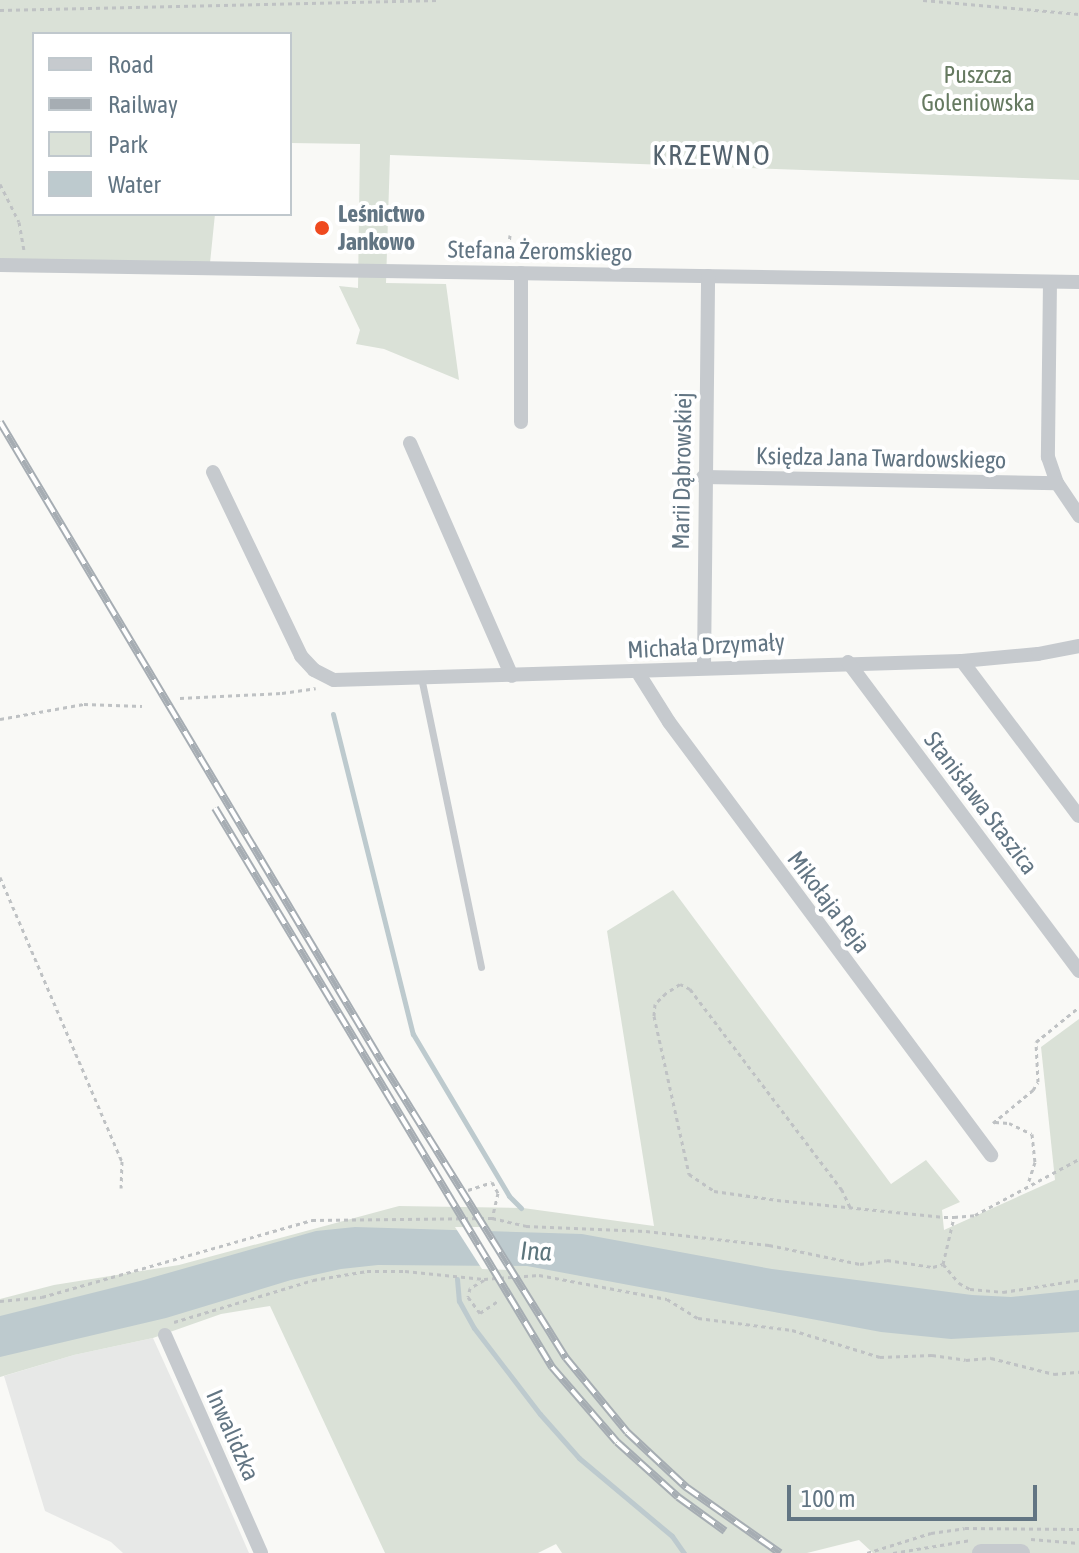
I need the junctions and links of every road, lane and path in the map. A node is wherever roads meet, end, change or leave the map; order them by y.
1 (439, 0) edge
2 (923, 0) edge
3 (0, 10) edge
4 (1079, 14) edge
5 (0, 184) edge
6 (510, 235) dead end
7 (515, 244) dead end
8 (0, 265) edge
9 (25, 266) junction
10 (521, 273) junction
11 (708, 276) junction
12 (1050, 282) junction
13 (1079, 282) edge
14 (521, 422) dead end
15 (410, 443) dead end
16 (213, 472) dead end
17 (703, 477) junction
18 (1057, 483) junction
19 (1079, 516) edge
20 (1079, 646) edge
21 (962, 661) junction
22 (848, 662) junction
23 (704, 667) junction
24 (637, 671) junction
25 (512, 676) junction
26 (421, 677) junction
27 (334, 680) junction
28 (180, 698) dead end
29 (142, 706) dead end
30 (0, 719) edge
31 (1079, 816) edge
32 (0, 877) edge
33 (481, 967) dead end
34 (1079, 971) edge
35 (1079, 1007) edge
36 (993, 1123) junction
37 (972, 1129) junction
38 (991, 1155) dead end
39 (1079, 1159) edge
40 (1028, 1184) junction
41 (121, 1188) dead end
42 (468, 1190) dead end
43 (850, 1207) junction
44 (954, 1217) junction
45 (492, 1218) junction
46 (943, 1264) junction
47 (484, 1279) junction
48 (1079, 1280) edge
49 (0, 1301) edge
50 (498, 1301) dead end
51 (165, 1335) joint
52 (1079, 1372) edge
53 (1079, 1529) edge
54 (261, 1553) edge
55 (867, 1553) edge
56 (981, 1553) edge
57 (1021, 1553) edge

1 - 3 path
2 - 4 path
5 - 9 path
6 - 7 path
8 - 9 street, Stefana Żeromskiego
9 - 10 street, Stefana Żeromskiego
10 - 11 street, Stefana Żeromskiego
10 - 14 street
11 - 12 street, Stefana Żeromskiego
11 - 17 street, Marii Dąbrowskiej
12 - 13 street, Stefana Żeromskiego
12 - 18 street
15 - 25 street
16 - 27 street
17 - 18 street, Księdza Jana Twardowskiego
17 - 23 street, Marii Dąbrowskiej
18 - 19 street
20 - 21 street, Michała Drzymały
21 - 22 street, Michała Drzymały
21 - 31 street
22 - 23 street, Michała Drzymały
22 - 34 street, Stanisława Staszica
23 - 24 street, Michała Drzymały
24 - 25 street, Michała Drzymały
24 - 37 street, Mikołaja Reja
25 - 26 street, Michała Drzymały
26 - 27 street, Michała Drzymały
26 - 33 lane
27 - 28 path
29 - 30 path
32 - 41 path
35 - 36 path
36 - 37 path
36 - 40 path
37 - 38 street, Mikołaja Reja
39 - 40 path
40 - 44 path
42 - 45 path
43 - 43 path
43 - 44 path
44 - 46 path
45 - 46 path
45 - 49 path
46 - 48 path
47 - 50 path
47 - 51 path
47 - 52 path
51 - 54 street, Inwalidzka
53 - 55 path
56 - 57 street

